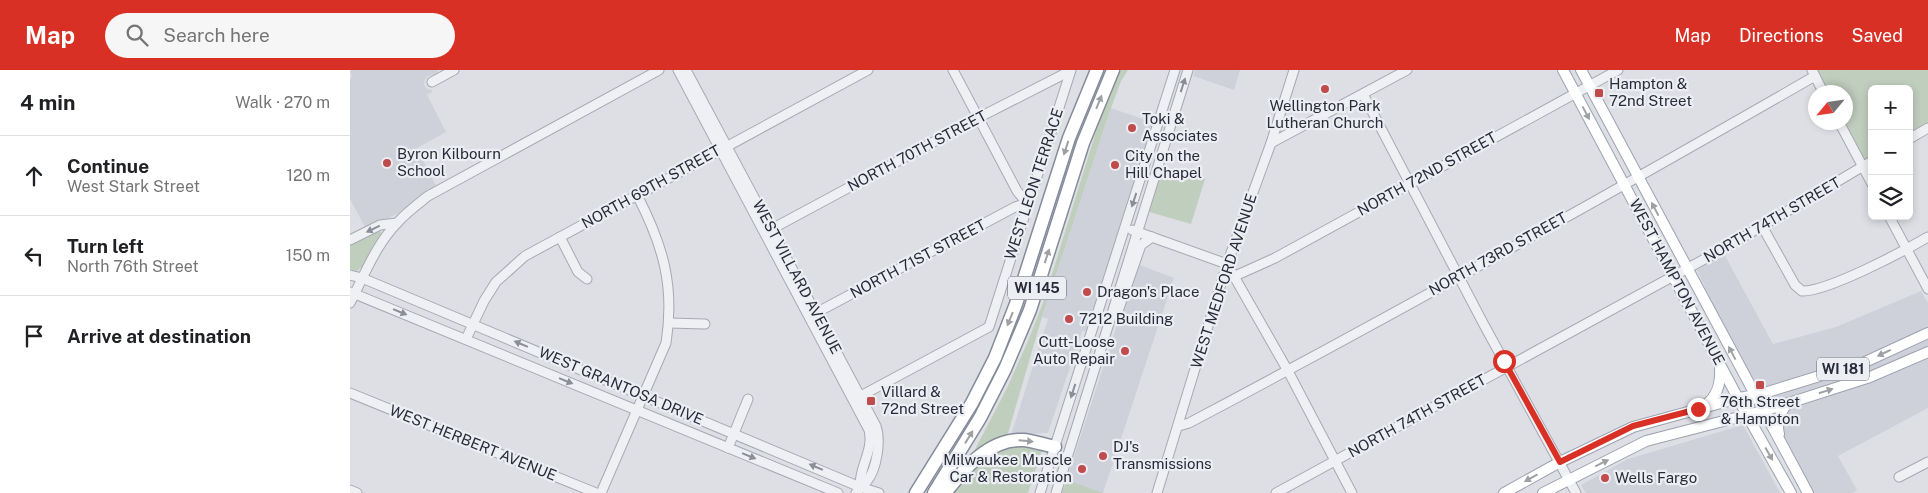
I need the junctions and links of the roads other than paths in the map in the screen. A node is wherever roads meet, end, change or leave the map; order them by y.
1 (454, 70) edge
2 (658, 70) edge
3 (678, 70) edge
4 (686, 70) edge
5 (868, 70) edge
6 (953, 70) edge
7 (1097, 70) edge
8 (1113, 70) edge
9 (1175, 70) edge
10 (1188, 70) edge
11 (1294, 70) edge
12 (1407, 70) edge
13 (1563, 70) edge
14 (1581, 70) edge
15 (1618, 70) edge
16 (1071, 71) edge
17 (1813, 73) edge
18 (432, 82) dead end
19 (1819, 85) edge
20 (1589, 86) junction
21 (1575, 93) junction
22 (1363, 94) junction
23 (978, 118) junction
24 (1928, 128) edge
25 (1843, 130) edge
26 (1913, 137) edge
27 (1271, 142) junction
28 (724, 148) junction
29 (1868, 163) edge
30 (1862, 167) junction
31 (1638, 177) junction
32 (1868, 177) edge
33 (1410, 184) junction
34 (1625, 184) junction
35 (637, 194) junction
36 (1027, 203) junction
37 (1891, 220) edge
38 (397, 222) junction
39 (1762, 226) junction
40 (1125, 228) junction
41 (768, 231) junction
42 (1136, 231) junction
43 (560, 237) junction
44 (1152, 237) junction
45 (1928, 237) edge
46 (350, 240) edge
47 (1907, 249) junction
48 (1227, 264) junction
49 (1687, 269) junction
50 (350, 275) edge
51 (1235, 276) junction
52 (1460, 276) junction
53 (1673, 276) junction
54 (362, 278) junction
55 (587, 279) dead end
56 (1928, 289) edge
57 (353, 293) edge
58 (350, 303) edge
59 (812, 315) junction
60 (1111, 319) junction
61 (669, 323) junction
62 (473, 324) junction
63 (705, 324) dead end
64 (1928, 333) edge
65 (466, 339) junction
66 (1928, 352) edge
67 (1720, 363) junction
68 (1507, 366) junction
69 (1288, 371) junction
70 (350, 393) edge
71 (643, 395) junction
72 (1754, 396) junction
73 (857, 398) junction
74 (1739, 398) junction
75 (748, 399) dead end
76 (1788, 403) junction
77 (1698, 409) junction
78 (637, 410) junction
79 (1763, 411) junction
80 (1747, 415) junction
81 (1179, 426) junction
82 (734, 433) junction
83 (1072, 442) junction
84 (1780, 443) junction
85 (1055, 447) junction
86 (728, 448) junction
87 (1335, 461) junction
88 (1560, 462) junction
89 (1928, 462) edge
90 (1899, 477) dead end
91 (1569, 479) junction
92 (350, 490) edge
93 (858, 490) edge
94 (357, 493) edge
95 (596, 493) edge
96 (601, 493) edge
97 (838, 493) edge
98 (879, 493) edge
99 (916, 493) edge
100 (934, 493) edge
101 (945, 493) edge
102 (1040, 493) edge
103 (1056, 493) edge
104 (1157, 493) edge
105 (1276, 493) edge
106 (1352, 493) edge
107 (1504, 493) edge
108 (1543, 493) edge
109 (1576, 493) edge
110 (1791, 493) edge
111 (1808, 493) edge

1 - 18 street
2 - 38 street
3 - 28 street, WEST VILLARD AVENUE
4 - 28 street, WEST VILLARD AVENUE
5 - 28 street, NORTH 69TH STREET
6 - 23 street
7 -> 99 highway, WI 145
100 -> 8 highway, WI 145
9 -> 40 street
42 -> 10 street
11 - 27 street, WEST MEDFORD AVENUE
12 - 22 street
13 - 21 main road, WEST HAMPTON AVENUE
14 - 20 main road, WEST HAMPTON AVENUE
15 - 20 street, NORTH 72ND STREET
16 - 23 street, NORTH 70TH STREET
16 - 36 street, WEST LEON TERRACE
17 - 19 street
17 - 31 street, NORTH 73RD STREET
20 - 21 street, NORTH 72ND STREET
20 - 31 main road, WEST HAMPTON AVENUE
21 - 33 street, NORTH 72ND STREET
21 -> 34 main road, WEST HAMPTON AVENUE
22 - 27 street
22 - 33 street
23 - 36 street
23 - 41 street, NORTH 70TH STREET
24 - 26 street
25 - 30 street
27 - 48 street, WEST MEDFORD AVENUE
28 - 35 street, NORTH 69TH STREET
28 - 41 street, WEST VILLARD AVENUE
29 - 30 street, NORTH 74TH STREET
30 - 32 street
30 - 39 street, NORTH 74TH STREET
31 - 34 street, NORTH 73RD STREET
49 -> 31 main road, WEST HAMPTON AVENUE
33 - 51 street, NORTH 72ND STREET
33 - 52 street
34 - 52 street, NORTH 73RD STREET
34 - 53 main road, WEST HAMPTON AVENUE
35 - 43 street, NORTH 69TH STREET
35 - 61 street
36 - 59 street, NORTH 71ST STREET
36 - 73 street, WEST LEON TERRACE
37 - 47 street
38 -> 46 street
38 - 54 street
39 - 47 street
39 - 49 street, NORTH 74TH STREET
40 - 42 street
40 -> 85 street
41 - 59 street, WEST VILLARD AVENUE
42 - 44 street
42 - 60 street
43 - 55 street
43 - 62 street, NORTH 69TH STREET
44 - 48 street
44 - 60 street
45 - 47 street
47 - 56 street
48 - 51 street
48 - 81 street, WEST MEDFORD AVENUE
49 - 53 street, NORTH 74TH STREET
72 -> 49 main road, WEST HAMPTON AVENUE
50 - 54 street, WEST GRANTOSA DRIVE
51 - 69 street
52 - 68 street
52 - 69 street, NORTH 73RD STREET
53 - 67 main road, WEST HAMPTON AVENUE
53 - 68 street, NORTH 74TH STREET
54 - 57 street
54 - 62 street, WEST GRANTOSA DRIVE
57 - 58 street
57 -> 65 street, WEST GRANTOSA DRIVE
59 - 73 street, WEST VILLARD AVENUE
60 - 83 street
61 - 63 street
61 - 71 street
62 - 65 street, NORTH 69TH STREET
71 -> 62 street, WEST GRANTOSA DRIVE
64 -> 72 main road, WI 181
65 -> 78 street, WEST GRANTOSA DRIVE
76 -> 66 main road, WI 181
67 - 74 main road, WEST HAMPTON AVENUE
67 - 77 main road
68 - 87 street, NORTH 74TH STREET
68 - 88 street
69 - 81 street, NORTH 73RD STREET
69 - 87 street
70 - 95 street, WEST HERBERT AVENUE
71 - 78 street
71 - 82 street, WEST GRANTOSA DRIVE
72 - 74 main road, WI 181
72 - 79 main road, WEST HAMPTON AVENUE
73 - 93 street, WEST VILLARD AVENUE
74 - 77 main road, WI 181
74 - 80 main road, WEST HAMPTON AVENUE
75 - 82 street
76 - 79 main road, WI 181
76 - 84 main road
77 - 88 main road, WI 181
78 - 86 street, WEST GRANTOSA DRIVE
78 - 96 street
79 - 80 main road, WI 181
79 - 84 main road, WEST HAMPTON AVENUE
91 -> 80 main road, WI 181
80 -> 110 main road, WEST HAMPTON AVENUE
81 - 104 street, WEST MEDFORD AVENUE
82 - 86 street
93 -> 82 street, WEST GRANTOSA DRIVE
83 - 85 street
83 - 103 street
84 - 111 main road, WEST HAMPTON AVENUE
101 -> 85 highway
85 - 102 street
86 -> 97 street, WEST GRANTOSA DRIVE
87 - 105 street, NORTH 74TH STREET
87 - 106 street
88 - 91 street
88 -> 107 main road, WI 181
89 - 90 street
91 - 108 main road, WI 181
91 - 109 street
92 - 94 street
93 - 98 street, WEST GRANTOSA DRIVE

